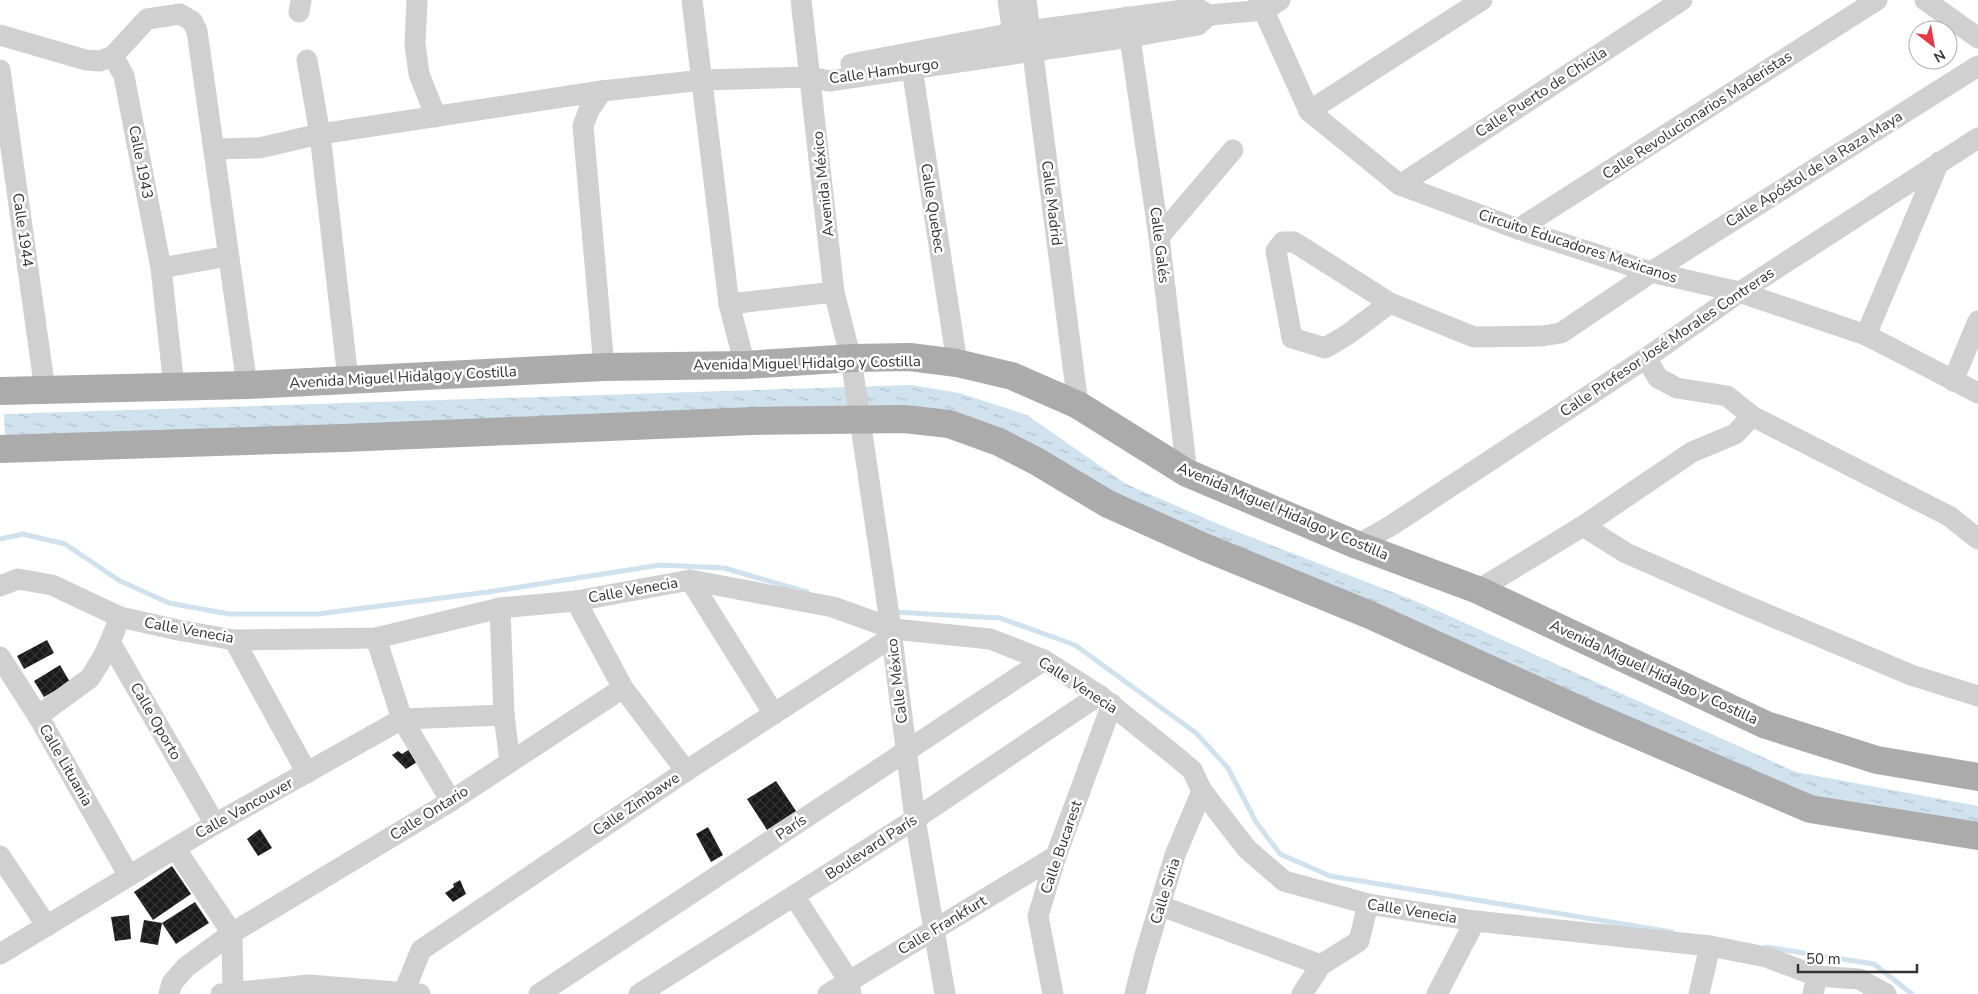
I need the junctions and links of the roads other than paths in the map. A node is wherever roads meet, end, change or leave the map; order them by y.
1 (417, 0) edge
2 (692, 0) edge
3 (801, 0) edge
4 (1008, 0) edge
5 (1026, 0) edge
6 (1482, 0) edge
7 (1682, 0) edge
8 (1876, 0) edge
9 (1925, 0) edge
10 (1268, 3) edge
11 (1128, 27) junction
12 (0, 35) edge
13 (1978, 38) edge
14 (1024, 41) junction
15 (113, 56) junction
16 (307, 60) dead end
17 (911, 60) junction
18 (1978, 66) edge
19 (0, 70) edge
20 (811, 77) junction
21 (703, 80) junction
22 (602, 91) junction
23 (3, 110) edge
24 (1309, 111) junction
25 (436, 117) junction
26 (320, 134) junction
27 (1978, 138) edge
28 (214, 149) junction
29 (1233, 150) dead end
30 (1939, 162) junction
31 (1400, 185) junction
32 (1518, 229) junction
33 (1159, 237) junction
34 (228, 256) junction
35 (161, 268) junction
36 (1650, 272) junction
37 (834, 292) junction
38 (1740, 292) junction
39 (1390, 303) junction
40 (730, 304) junction
41 (1978, 321) edge
42 (1866, 335) junction
43 (1646, 358) junction
44 (851, 363) junction
45 (957, 363) junction
46 (745, 365) junction
47 (604, 367) junction
48 (348, 379) junction
49 (1953, 381) junction
50 (248, 385) junction
51 (174, 387) junction
52 (45, 390) junction
53 (0, 391) edge
54 (1978, 393) edge
55 (1078, 405) junction
56 (1752, 416) junction
57 (860, 418) junction
58 (0, 449) edge
59 (1188, 473) junction
60 (1582, 526) junction
61 (1978, 539) edge
62 (1357, 545) junction
63 (690, 580) junction
64 (0, 586) edge
65 (1478, 590) junction
66 (576, 601) junction
67 (500, 608) junction
68 (120, 617) junction
69 (890, 629) junction
70 (376, 638) junction
71 (234, 640) junction
72 (110, 642) junction
73 (0, 658) edge
74 (1044, 660) junction
75 (622, 688) junction
76 (1978, 696) edge
77 (1106, 700) junction
78 (774, 714) junction
79 (504, 715) junction
80 (38, 716) junction
81 (402, 720) junction
82 (905, 751) junction
83 (510, 762) junction
84 (686, 771) junction
85 (307, 773) junction
86 (1978, 777) edge
87 (1202, 790) junction
88 (451, 801) junction
89 (915, 818) junction
90 (215, 824) junction
91 (1978, 836) edge
92 (175, 848) junction
93 (0, 856) edge
94 (1056, 856) junction
95 (128, 876) junction
96 (794, 896) junction
97 (1368, 904) junction
98 (1161, 906) junction
99 (1475, 921) junction
100 (47, 926) junction
101 (934, 930) junction
102 (232, 933) junction
103 (1710, 946) junction
104 (0, 954) edge
105 (1321, 965) junction
106 (1815, 985) edge
107 (850, 987) edge
108 (552, 991) edge
109 (227, 993) edge
110 (412, 993) edge
111 (170, 994) edge
112 (639, 994) edge
113 (828, 994) edge
114 (945, 994) edge
115 (1053, 994) edge
116 (1135, 994) edge
117 (1302, 994) edge
118 (1437, 994) edge
119 (1699, 994) edge
120 (1886, 994) edge

1 - 25 street
2 - 21 street
3 - 20 street, Avenida México
4 - 14 street, Calle Madrid
5 - 14 street, Calle Madrid
6 - 24 street
7 - 31 street, Calle Puerto de Chicila
8 - 32 street, Calle Revolucionarios Maderistas
9 - 13 street
10 - 11 street, Calle Hamburgo
10 - 24 street, Circuito Educadores Mexicanos
11 - 14 street, Calle Hamburgo
11 - 33 street, Calle Galés
12 - 15 street
14 - 17 street, Calle Hamburgo
14 - 55 street, Calle Madrid
15 - 28 street
15 - 35 street, Calle 1943
16 - 26 street
17 - 20 street, Calle Hamburgo
17 - 45 street, Calle Quebec
18 - 36 street, Calle Apóstol de la Raza Maya
19 - 23 street, Calle 1944
20 - 21 street, Calle Hamburgo
20 - 37 street, Avenida México
21 - 22 street, Calle Hamburgo
21 - 40 street
22 - 25 street, Calle Hamburgo
22 - 47 street
23 - 52 street, Calle 1944
24 - 31 street, Circuito Educadores Mexicanos
25 - 26 street, Calle Hamburgo
26 - 28 street, Calle Hamburgo
26 - 48 street
27 - 30 street, Calle Profesor José Morales Contreras
28 - 34 street
29 - 33 street
30 - 38 street, Calle Profesor José Morales Contreras
30 - 42 street
31 - 32 street, Circuito Educadores Mexicanos
32 - 36 street, Circuito Educadores Mexicanos
33 - 59 street, Calle Galés
34 - 35 street
34 - 50 street
35 - 51 street, Calle 1943
36 - 38 street, Circuito Educadores Mexicanos
36 - 39 street, Calle Apóstol de la Raza Maya
37 - 40 street
37 - 44 street, Avenida México
38 - 42 street, Circuito Educadores Mexicanos
38 - 43 street, Calle Profesor José Morales Contreras
39 - 39 street
40 - 46 street
41 - 49 street
42 - 49 street, Circuito Educadores Mexicanos
43 - 56 street
43 - 62 street, Calle Profesor José Morales Contreras
44 - 45 main road, Avenida Miguel Hidalgo y Costilla
44 - 46 main road, Avenida Miguel Hidalgo y Costilla
44 - 57 street, Calle México
45 - 55 main road, Avenida Miguel Hidalgo y Costilla
46 - 47 main road, Avenida Miguel Hidalgo y Costilla
47 - 48 main road, Avenida Miguel Hidalgo y Costilla
48 - 50 main road, Avenida Miguel Hidalgo y Costilla
49 - 54 street, Circuito Educadores Mexicanos
50 - 51 main road, Avenida Miguel Hidalgo y Costilla
51 - 52 main road, Avenida Miguel Hidalgo y Costilla
52 - 53 main road, Avenida Miguel Hidalgo y Costilla
55 - 59 main road, Avenida Miguel Hidalgo y Costilla
56 - 60 street
56 - 61 street
57 - 58 main road
57 - 69 street, Calle México
57 - 91 main road
59 - 62 main road, Avenida Miguel Hidalgo y Costilla
60 - 65 street
60 - 76 street
62 - 65 main road, Avenida Miguel Hidalgo y Costilla
63 - 66 street, Calle Venecia
63 - 69 street, Calle Venecia
63 - 78 street
64 - 68 street, Calle Venecia
65 - 86 main road, Avenida Miguel Hidalgo y Costilla
66 - 67 street, Calle Venecia
66 - 75 street
67 - 70 street, Calle Venecia
67 - 79 street
68 - 71 street, Calle Venecia
68 - 72 street
69 - 74 street, Calle Venecia
69 - 78 street, Calle Zimbawe
69 - 82 street, Calle México
70 - 71 street, Calle Venecia
70 - 81 street
71 - 85 street
72 - 80 street
72 - 90 street, Calle Oporto
73 - 80 street, Calle Lituania
74 - 77 street, Calle Venecia
74 - 82 street, París
75 - 83 street, Calle Ontario
75 - 84 street
77 - 87 street, Calle Venecia
77 - 89 street, Boulevard París
77 - 94 street, Calle Bucarest
78 - 84 street, Calle Zimbawe
79 - 81 street, Calle Vancouver
79 - 83 street
80 - 95 street, Calle Lituania
81 - 85 street, Calle Vancouver
81 - 88 street
82 - 89 street, Calle México
82 - 108 street, París
83 - 88 street, Calle Ontario
84 - 110 street, Calle Zimbawe
85 - 90 street, Calle Vancouver
87 - 97 street, Calle Venecia
87 - 98 street, Calle Siria
88 - 102 street, Calle Ontario
89 - 96 street, Boulevard París
89 - 101 street, Calle México
90 - 92 street, Calle Vancouver
92 - 95 street, Calle Vancouver
92 - 102 street
93 - 100 street
94 - 101 street, Calle Frankfurt
94 - 115 street, Calle Bucarest
95 - 100 street, Calle Vancouver
96 - 107 street
96 - 112 street, Boulevard París
97 - 99 street, Calle Venecia
97 - 105 street
98 - 105 street
98 - 116 street, Calle Siria
99 - 103 street, Calle Venecia
99 - 118 street
100 - 104 street, Calle Vancouver
101 - 107 street, Calle Frankfurt
101 - 114 street, Calle México
102 - 109 street
102 - 111 street, Calle Ontario
103 - 106 street, Calle Venecia
103 - 119 street
105 - 117 street
106 - 120 street, Calle Venecia
107 - 113 street, Calle Frankfurt
109 - 110 street

